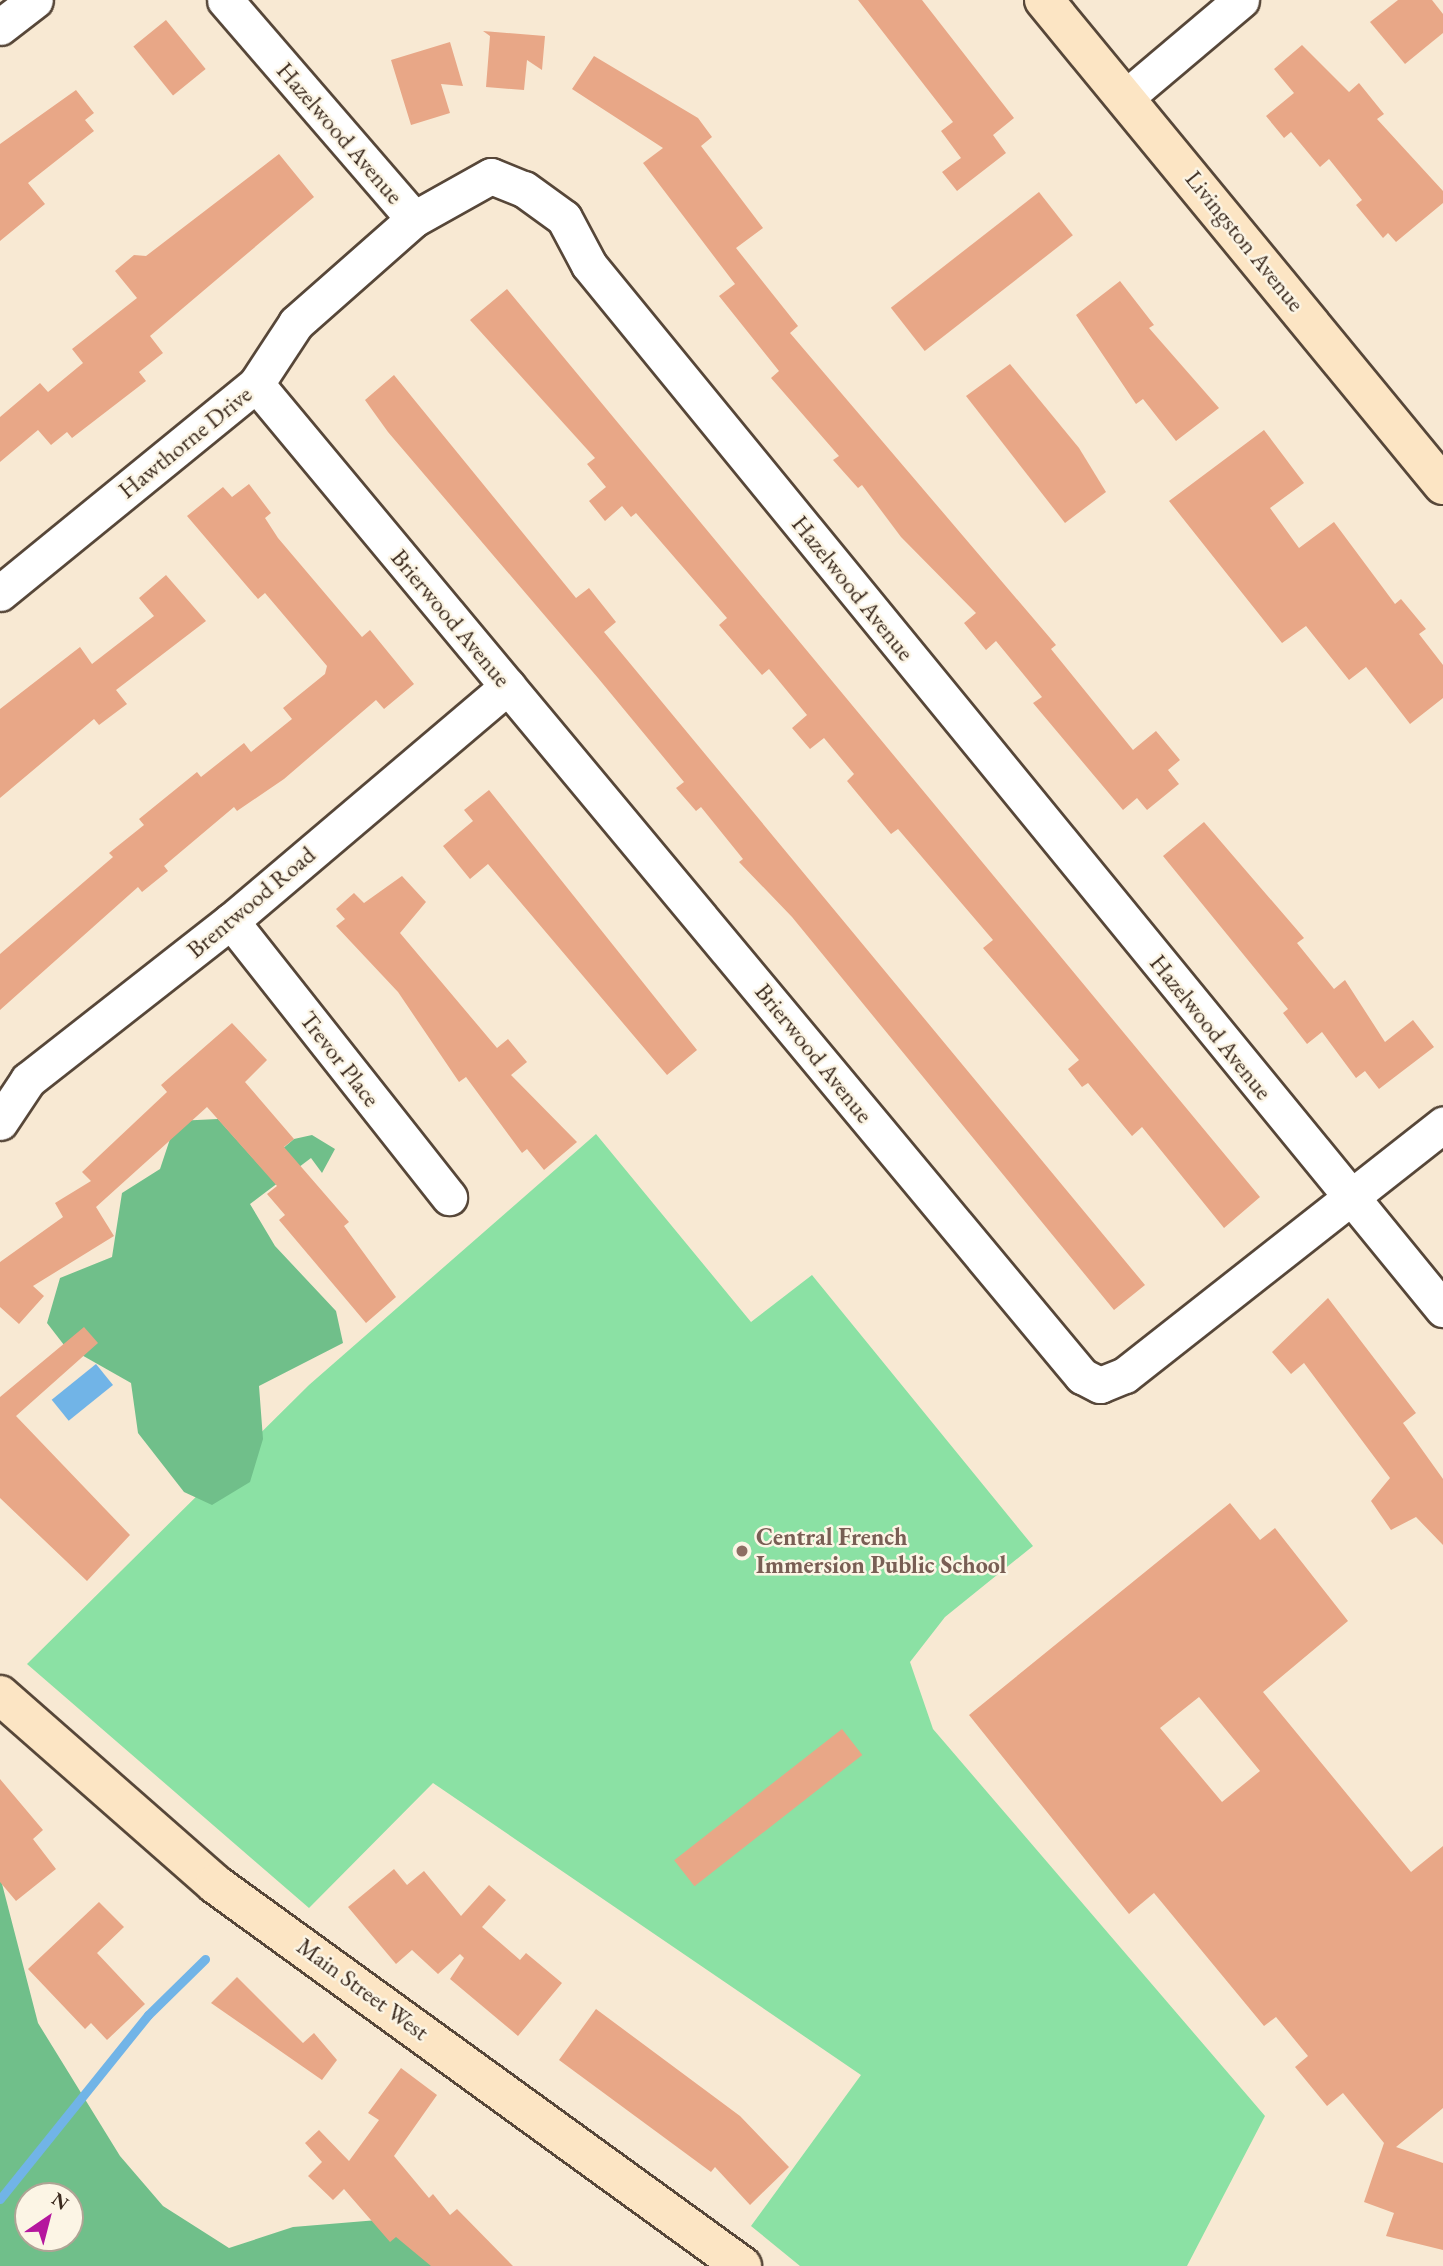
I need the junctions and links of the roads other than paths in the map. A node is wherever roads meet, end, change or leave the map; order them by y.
1 (35, 0) edge
2 (225, 0) edge
3 (1044, 0) edge
4 (1241, 0) edge
5 (0, 27) edge
6 (1125, 98) junction
7 (414, 219) junction
8 (256, 384) junction
9 (1443, 485) edge
10 (0, 593) edge
11 (508, 686) junction
12 (231, 921) junction
13 (0, 1122) edge
14 (1443, 1125) edge
15 (449, 1197) dead end
16 (1349, 1197) junction
17 (1443, 1309) edge
18 (0, 1695) edge
19 (742, 2266) edge

1 - 5 street
2 - 7 street, Hazelwood Avenue
3 - 6 main road, Livingston Avenue
4 - 6 street
6 - 9 main road, Livingston Avenue
7 - 8 street, Hawthorne Drive
7 - 16 street, Hazelwood Avenue
8 - 10 street, Hawthorne Drive
8 - 11 street, Brierwood Avenue
11 - 12 street, Brentwood Road
11 - 16 street, Brierwood Avenue
12 - 13 street, Brentwood Road
12 - 15 street, Trevor Place
14 - 16 street, Brierwood Avenue
16 - 17 street, Hazelwood Avenue
18 - 19 main road, Main Street West

